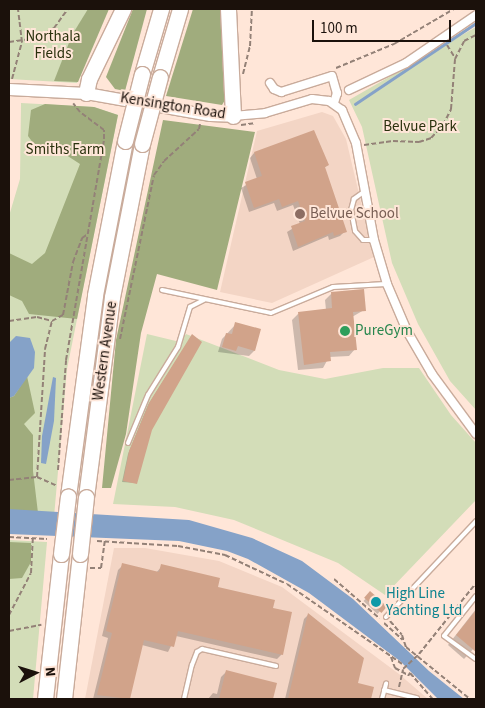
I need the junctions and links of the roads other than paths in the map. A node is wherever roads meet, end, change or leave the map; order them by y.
1 (123, 9) edge
2 (161, 9) edge
3 (180, 9) edge
4 (228, 9) edge
5 (476, 15) edge
6 (270, 83) dead end
7 (10, 89) edge
8 (349, 90) dead end
9 (86, 93) junction
10 (334, 103) junction
11 (233, 116) junction
12 (365, 191) junction
13 (374, 240) junction
14 (387, 284) junction
15 (162, 290) dead end
16 (204, 300) junction
17 (476, 434) edge
18 (128, 443) dead end
19 (476, 521) edge
20 (476, 596) edge
21 (386, 617) road end
22 (476, 659) edge
23 (276, 666) dead end
24 (386, 684) dead end
25 (384, 690) junction
26 (417, 698) dead end
27 (45, 699) edge
28 (64, 699) edge
29 (184, 699) edge
30 (382, 699) edge

1 - 9 highway
2 - 27 highway, Western Avenue, bridge
3 - 28 highway, Western Avenue, bridge
4 - 11 highway
5 - 8 street
6 - 10 street
7 - 9 street, Kensington Road
9 - 11 street, Kensington Road
10 - 11 street, Kensington Road
10 - 12 street
12 - 13 street
12 - 13 lane
13 - 14 street
14 - 16 lane
14 - 17 street
15 - 16 lane
16 - 18 lane
19 - 21 lane
20 - 22 lane
23 - 29 lane
24 - 25 lane
25 - 26 lane
25 - 30 lane

